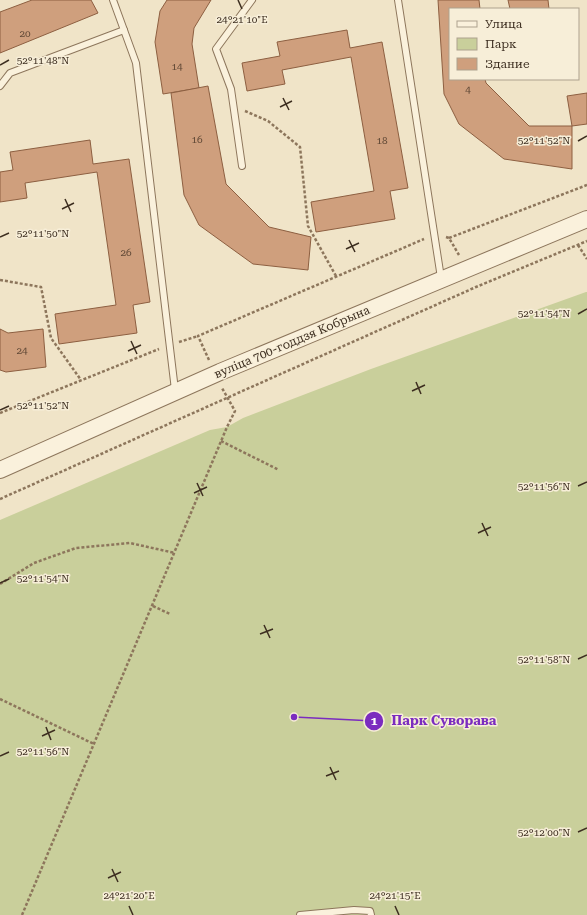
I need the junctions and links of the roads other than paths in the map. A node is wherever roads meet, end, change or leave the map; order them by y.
1 (114, 0) edge
2 (252, 0) edge
3 (398, 0) edge
4 (124, 30) junction
5 (0, 86) edge
6 (242, 166) dead end
7 (587, 220) edge
8 (441, 280) junction
9 (175, 392) junction
10 (0, 470) edge
11 (300, 915) edge
12 (371, 915) edge

1 - 4 lane
2 - 6 lane
3 - 8 lane
4 - 5 lane
4 - 9 lane
7 - 8 street, вуліца 700-годдзя Кобрына
8 - 9 street, вуліца 700-годдзя Кобрына
9 - 10 street, вуліца 700-годдзя Кобрына
11 - 12 lane

